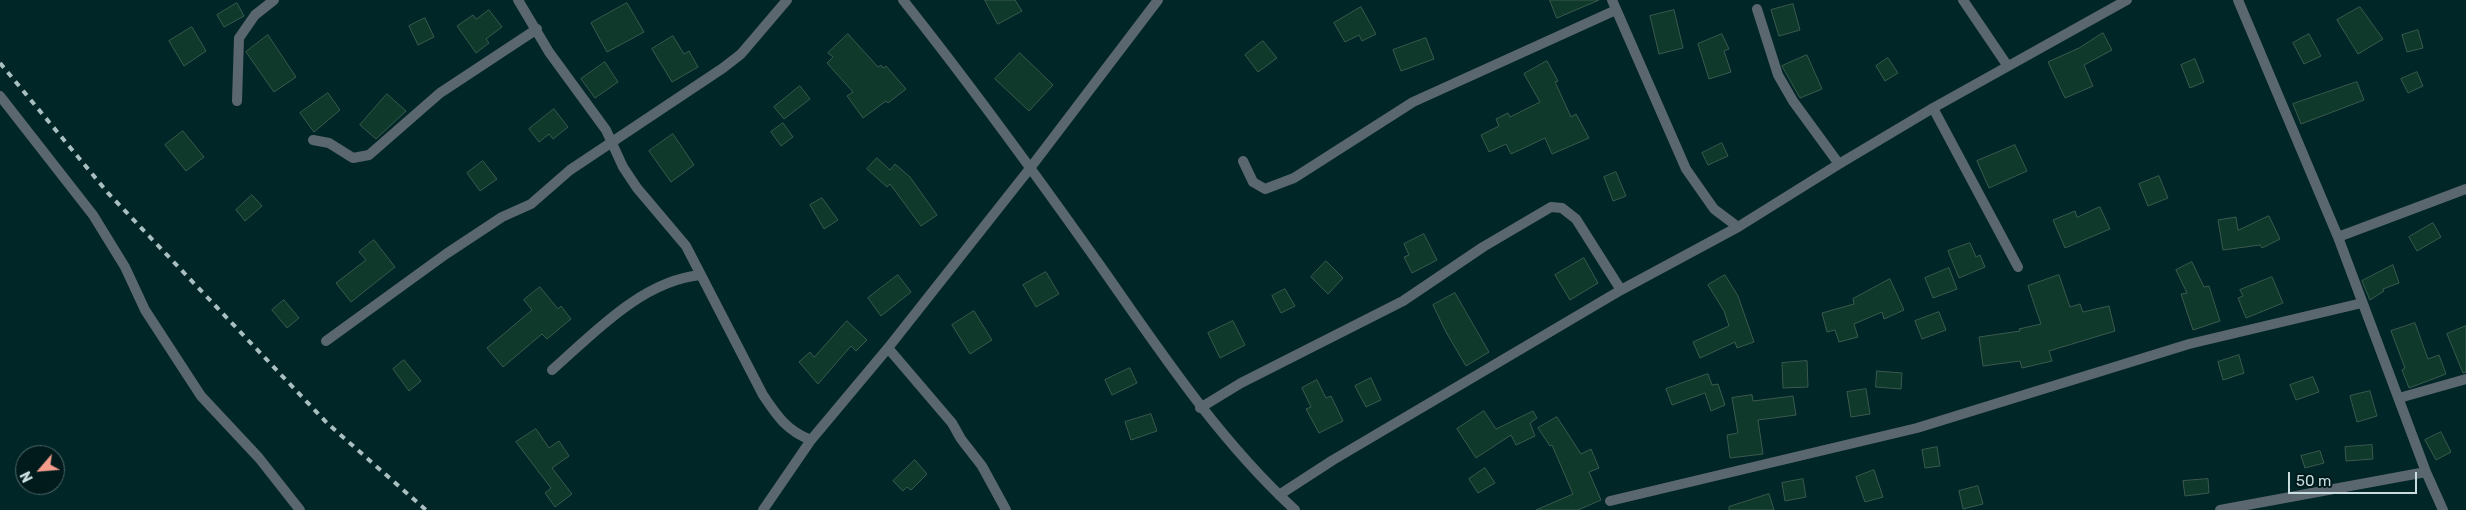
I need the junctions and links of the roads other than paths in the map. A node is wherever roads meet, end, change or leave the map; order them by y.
1 (274, 0) edge
2 (518, 0) edge
3 (786, 0) edge
4 (902, 0) edge
5 (1158, 0) edge
6 (1963, 0) edge
7 (2127, 0) edge
8 (2238, 0) edge
9 (1614, 5) edge
10 (1757, 9) dead end
11 (536, 29) junction
12 (2008, 65) junction
13 (0, 96) edge
14 (237, 101) dead end
15 (1933, 108) junction
16 (313, 140) dead end
17 (611, 144) junction
18 (1243, 161) dead end
19 (1838, 164) junction
20 (1030, 167) junction
21 (2466, 189) edge
22 (1738, 227) junction
23 (2338, 237) junction
24 (2018, 268) dead end
25 (700, 274) junction
26 (1621, 290) junction
27 (2362, 303) junction
28 (326, 341) dead end
29 (888, 348) junction
30 (552, 370) dead end
31 (2466, 379) edge
32 (2399, 398) junction
33 (1200, 408) junction
34 (811, 440) junction
35 (2426, 472) junction
36 (1279, 495) junction
37 (1610, 501) dead end
38 (300, 510) edge
39 (763, 510) edge
40 (1006, 510) edge
41 (1294, 510) edge
42 (2220, 510) edge
43 (2443, 510) edge

1 - 14 street
2 - 11 street
3 - 17 street
4 - 20 street
5 - 20 street
6 - 12 street
7 - 12 street
8 - 23 street
9 - 18 street
9 - 22 street
10 - 19 street
11 - 16 street
11 - 17 street
12 - 15 street
13 - 38 street
15 - 19 street
15 - 24 street
17 - 25 street
17 - 28 street
19 - 22 street
20 - 29 street
20 - 33 street
21 - 23 street
22 - 26 street
23 - 27 street
25 - 30 street
25 - 34 street
26 - 33 street
26 - 36 street
27 - 32 street
27 - 37 street
29 - 34 street
29 - 40 street
31 - 32 street
32 - 35 street
33 - 36 street
34 - 39 street
35 - 42 street
35 - 43 street
36 - 41 street

